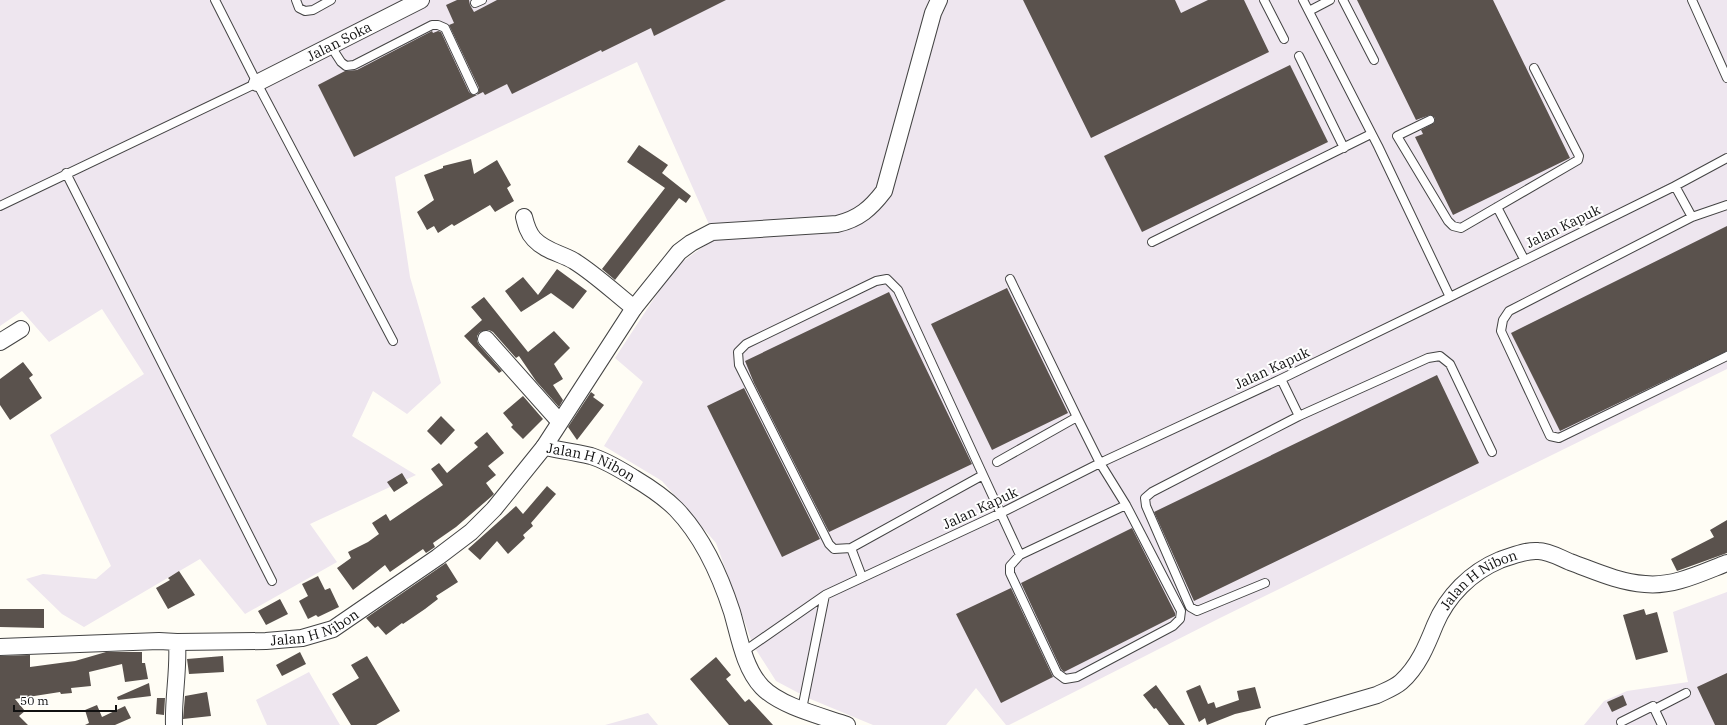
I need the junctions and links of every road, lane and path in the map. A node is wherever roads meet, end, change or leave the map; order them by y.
1 (215, 0) edge
2 (296, 0) edge
3 (331, 0) edge
4 (421, 0) edge
5 (939, 0) edge
6 (1264, 0) edge
7 (1303, 0) edge
8 (1330, 0) edge
9 (1343, 0) edge
10 (1692, 0) edge
11 (1309, 11) junction
12 (1284, 39) dead end
13 (330, 45) junction
14 (1299, 56) dead end
15 (1374, 60) dead end
16 (1534, 68) dead end
17 (1727, 78) edge
18 (257, 82) junction
19 (474, 90) dead end
20 (1430, 120) dead end
21 (1371, 134) junction
22 (1344, 148) junction
23 (1727, 158) edge
24 (66, 173) junction
25 (1675, 186) junction
26 (1727, 205) edge
27 (0, 206) edge
28 (1497, 207) junction
29 (524, 217) dead end
30 (1692, 217) junction
31 (1152, 242) dead end
32 (1524, 259) junction
33 (1010, 279) dead end
34 (1450, 297) junction
35 (634, 308) junction
36 (21, 330) dead end
37 (486, 339) dead end
38 (393, 340) dead end
39 (0, 342) edge
40 (1727, 356) edge
41 (1281, 379) junction
42 (1299, 416) junction
43 (1077, 417) junction
44 (559, 421) junction
45 (544, 447) junction
46 (1492, 452) dead end
47 (997, 462) dead end
48 (1100, 463) junction
49 (983, 475) junction
50 (1126, 505) junction
51 (1001, 513) junction
52 (851, 548) junction
53 (1020, 555) junction
54 (1727, 563) edge
55 (862, 577) junction
56 (272, 581) dead end
57 (1265, 583) dead end
58 (825, 595) junction
59 (177, 642) junction
60 (0, 647) edge
61 (743, 652) junction
62 (1686, 693) dead end
63 (1654, 708) junction
64 (802, 709) junction
65 (1622, 722) dead end
66 (174, 725) edge
67 (847, 725) edge
68 (1274, 725) edge
69 (1662, 725) edge

1 - 18 lane
2 - 3 lane
4 - 13 street, Jalan Soka
5 - 35 street
6 - 12 lane
7 - 11 lane
8 - 11 lane
9 - 15 lane
10 - 17 lane
11 - 21 lane
13 - 18 street, Jalan Soka
13 - 19 lane
14 - 22 lane
16 - 28 lane
18 - 24 lane
18 - 38 lane
20 - 28 lane
21 - 22 lane
21 - 34 lane
22 - 31 lane
23 - 25 lane, Jalan Kapuk
24 - 27 lane
24 - 56 lane
25 - 30 lane
25 - 32 lane, Jalan Kapuk
26 - 30 lane
28 - 32 lane
29 - 35 street
30 - 40 lane
32 - 34 lane, Jalan Kapuk
33 - 43 lane
34 - 41 lane, Jalan Kapuk
35 - 44 street
36 - 39 street
37 - 44 street
41 - 42 lane
41 - 48 lane, Jalan Kapuk
42 - 46 lane
42 - 57 lane
43 - 47 lane
43 - 48 lane
44 - 45 street
45 - 59 street, Jalan H Nibon
45 - 61 street, Jalan H Nibon
48 - 50 lane
48 - 51 lane, Jalan Kapuk
49 - 51 lane
49 - 52 lane
49 - 52 lane
50 - 53 lane
50 - 53 lane
51 - 53 lane
51 - 55 lane, Jalan Kapuk
52 - 55 lane
54 - 68 street, Jalan H Nibon
55 - 58 lane, Jalan Kapuk
58 - 61 lane, Jalan Kapuk
58 - 64 lane
59 - 60 street, Jalan H Nibon
59 - 66 street
61 - 64 street, Jalan H Nibon
62 - 63 lane
63 - 65 lane
63 - 69 lane
64 - 67 street, Jalan H Nibon

